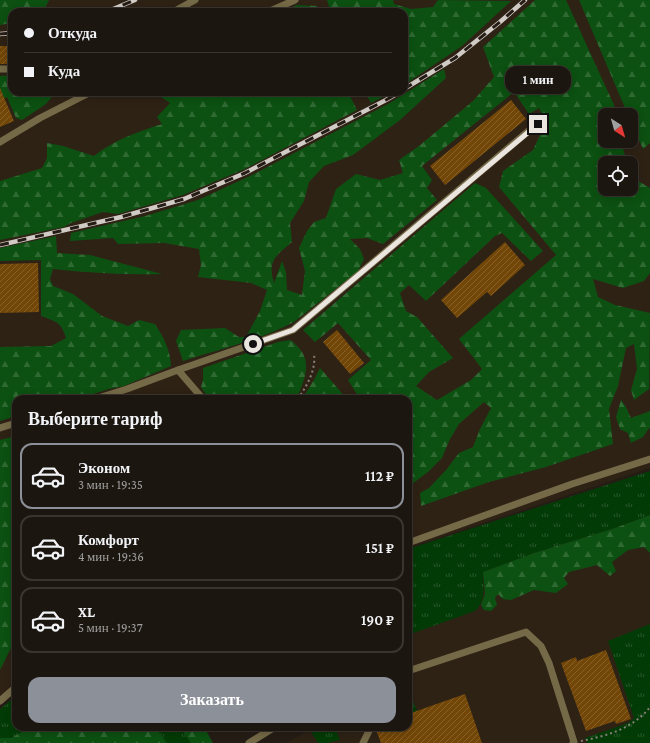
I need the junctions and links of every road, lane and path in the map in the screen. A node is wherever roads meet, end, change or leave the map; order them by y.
1 (195, 0) edge
2 (295, 0) edge
3 (180, 8) edge
4 (277, 8) edge
5 (83, 96) edge
6 (538, 124) dead end
7 (0, 142) edge
8 (314, 354) dead end
9 (178, 370) junction
10 (107, 395) edge
11 (200, 395) edge
12 (300, 395) edge
13 (12, 424) edge
14 (0, 428) edge
15 (650, 459) edge
16 (412, 542) edge
17 (412, 670) edge
18 (12, 690) edge
19 (0, 701) edge
20 (650, 707) edge
21 (268, 731) edge
22 (369, 731) edge
23 (249, 743) edge
24 (363, 743) edge
25 (573, 743) edge

1 - 3 lane
2 - 4 lane
5 - 7 lane
6 - 9 lane
8 - 12 path
9 - 10 lane
9 - 11 lane
13 - 14 lane
15 - 16 lane
17 - 25 lane
18 - 19 lane
20 - 25 path
21 - 23 lane
22 - 24 lane

